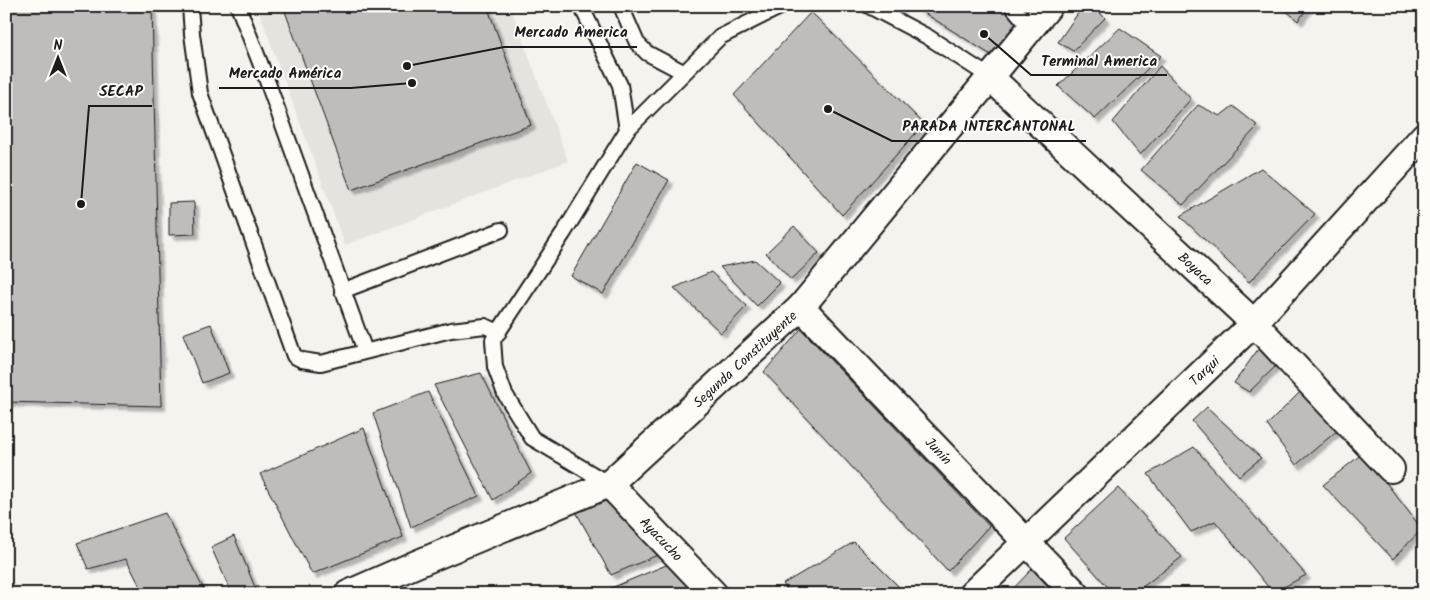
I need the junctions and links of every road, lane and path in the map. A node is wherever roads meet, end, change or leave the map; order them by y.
1 (190, 6) edge
2 (238, 6) edge
3 (581, 6) edge
4 (621, 6) edge
5 (782, 6) edge
6 (869, 6) edge
7 (1012, 6) edge
8 (1049, 6) edge
9 (1031, 29) junction
10 (683, 72) junction
11 (990, 77) junction
12 (627, 130) junction
13 (1424, 136) edge
14 (501, 230) dead end
15 (342, 291) junction
16 (801, 307) junction
17 (1254, 323) junction
18 (498, 332) junction
19 (365, 351) junction
20 (1391, 470) dead end
21 (609, 484) junction
22 (1026, 542) junction
23 (348, 594) edge
24 (714, 594) edge
25 (972, 594) edge
26 (1076, 594) edge

1 - 19 lane
2 - 15 lane
3 - 12 lane
4 - 10 lane
5 - 10 lane
6 - 11 lane
7 - 9 lane
8 - 9 street, Segunda Constituyente
9 - 11 street, Segunda Constituyente
10 - 12 lane
11 - 16 street, Segunda Constituyente
11 - 17 street, Boyaca
12 - 18 lane
13 - 17 street, Tarqui
14 - 15 lane
15 - 19 lane
16 - 21 street, Segunda Constituyente
16 - 22 street, Junín
17 - 20 street, Boyaca
17 - 22 street, Tarqui
18 - 19 lane
18 - 21 lane
21 - 23 street, Segunda Constituyente
21 - 24 street, Ayacucho
22 - 25 street, Tarqui
22 - 26 street, Junín

